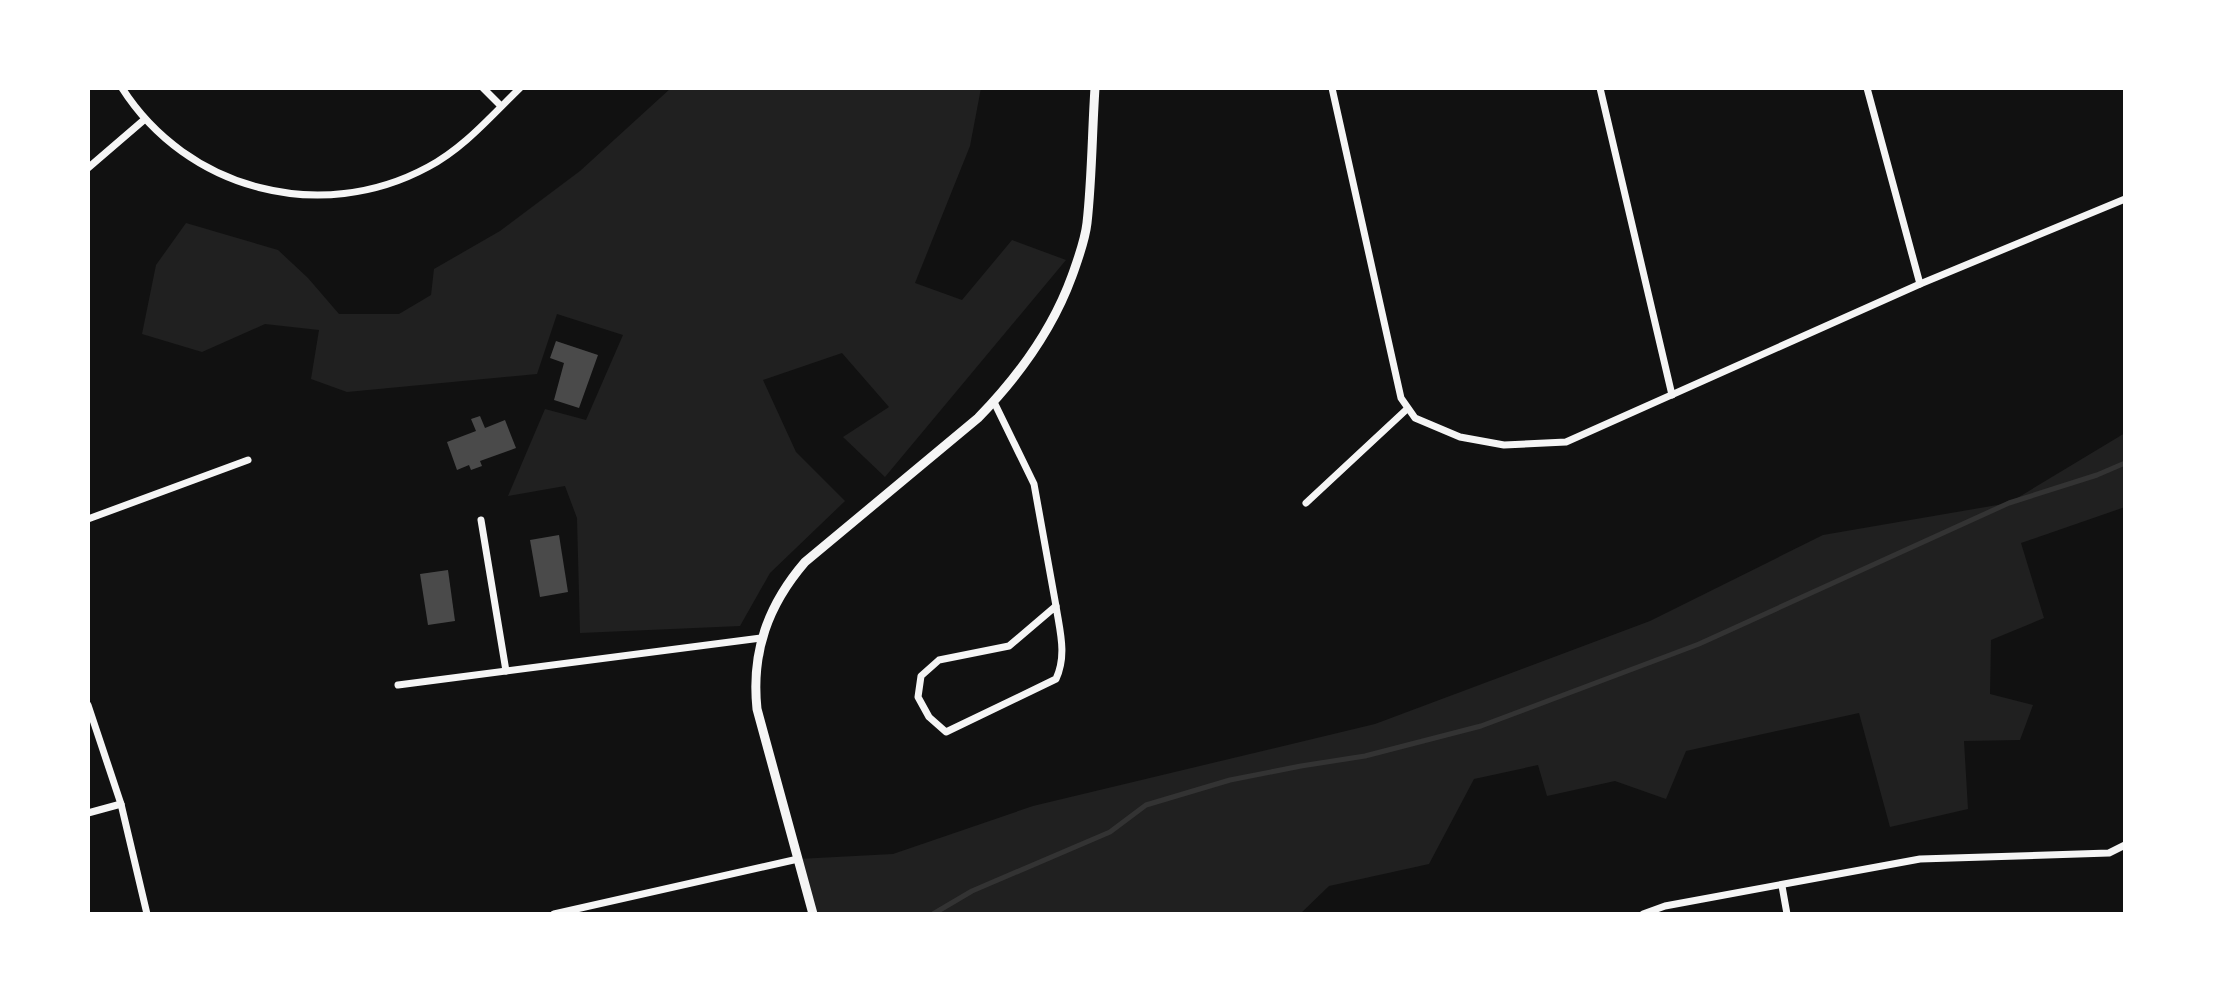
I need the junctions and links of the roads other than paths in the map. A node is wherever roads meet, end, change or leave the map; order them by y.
1 (122, 88) edge
2 (483, 88) edge
3 (520, 88) edge
4 (1095, 88) edge
5 (1332, 88) edge
6 (1600, 88) edge
7 (1867, 88) edge
8 (501, 106) junction
9 (145, 119) junction
10 (88, 168) edge
11 (2125, 199) edge
12 (1920, 284) junction
13 (1672, 395) junction
14 (994, 402) junction
15 (1407, 409) junction
16 (248, 460) dead end
17 (1306, 503) dead end
18 (88, 519) edge
19 (481, 520) dead end
20 (1056, 606) junction
21 (761, 638) junction
22 (506, 671) junction
23 (398, 685) dead end
24 (88, 705) edge
25 (121, 804) junction
26 (88, 813) edge
27 (2125, 845) edge
28 (798, 859) junction
29 (1782, 886) junction
30 (147, 914) edge
31 (554, 914) edge
32 (813, 914) edge
33 (1643, 914) edge
34 (1787, 914) edge

1 - 9 street
2 - 8 street
3 - 8 street
4 - 14 street
5 - 15 street
6 - 13 street
7 - 12 street
8 - 9 street
9 - 10 street
11 - 12 street
12 - 13 street
13 - 15 street
14 - 20 street
14 - 21 street
15 - 17 street
16 - 18 street
19 - 22 street
20 - 20 street
21 - 22 street
21 - 28 street
22 - 23 street
24 - 25 street
25 - 26 street
25 - 30 street
27 - 29 street
28 - 31 street
28 - 32 street
29 - 33 street
29 - 34 street

